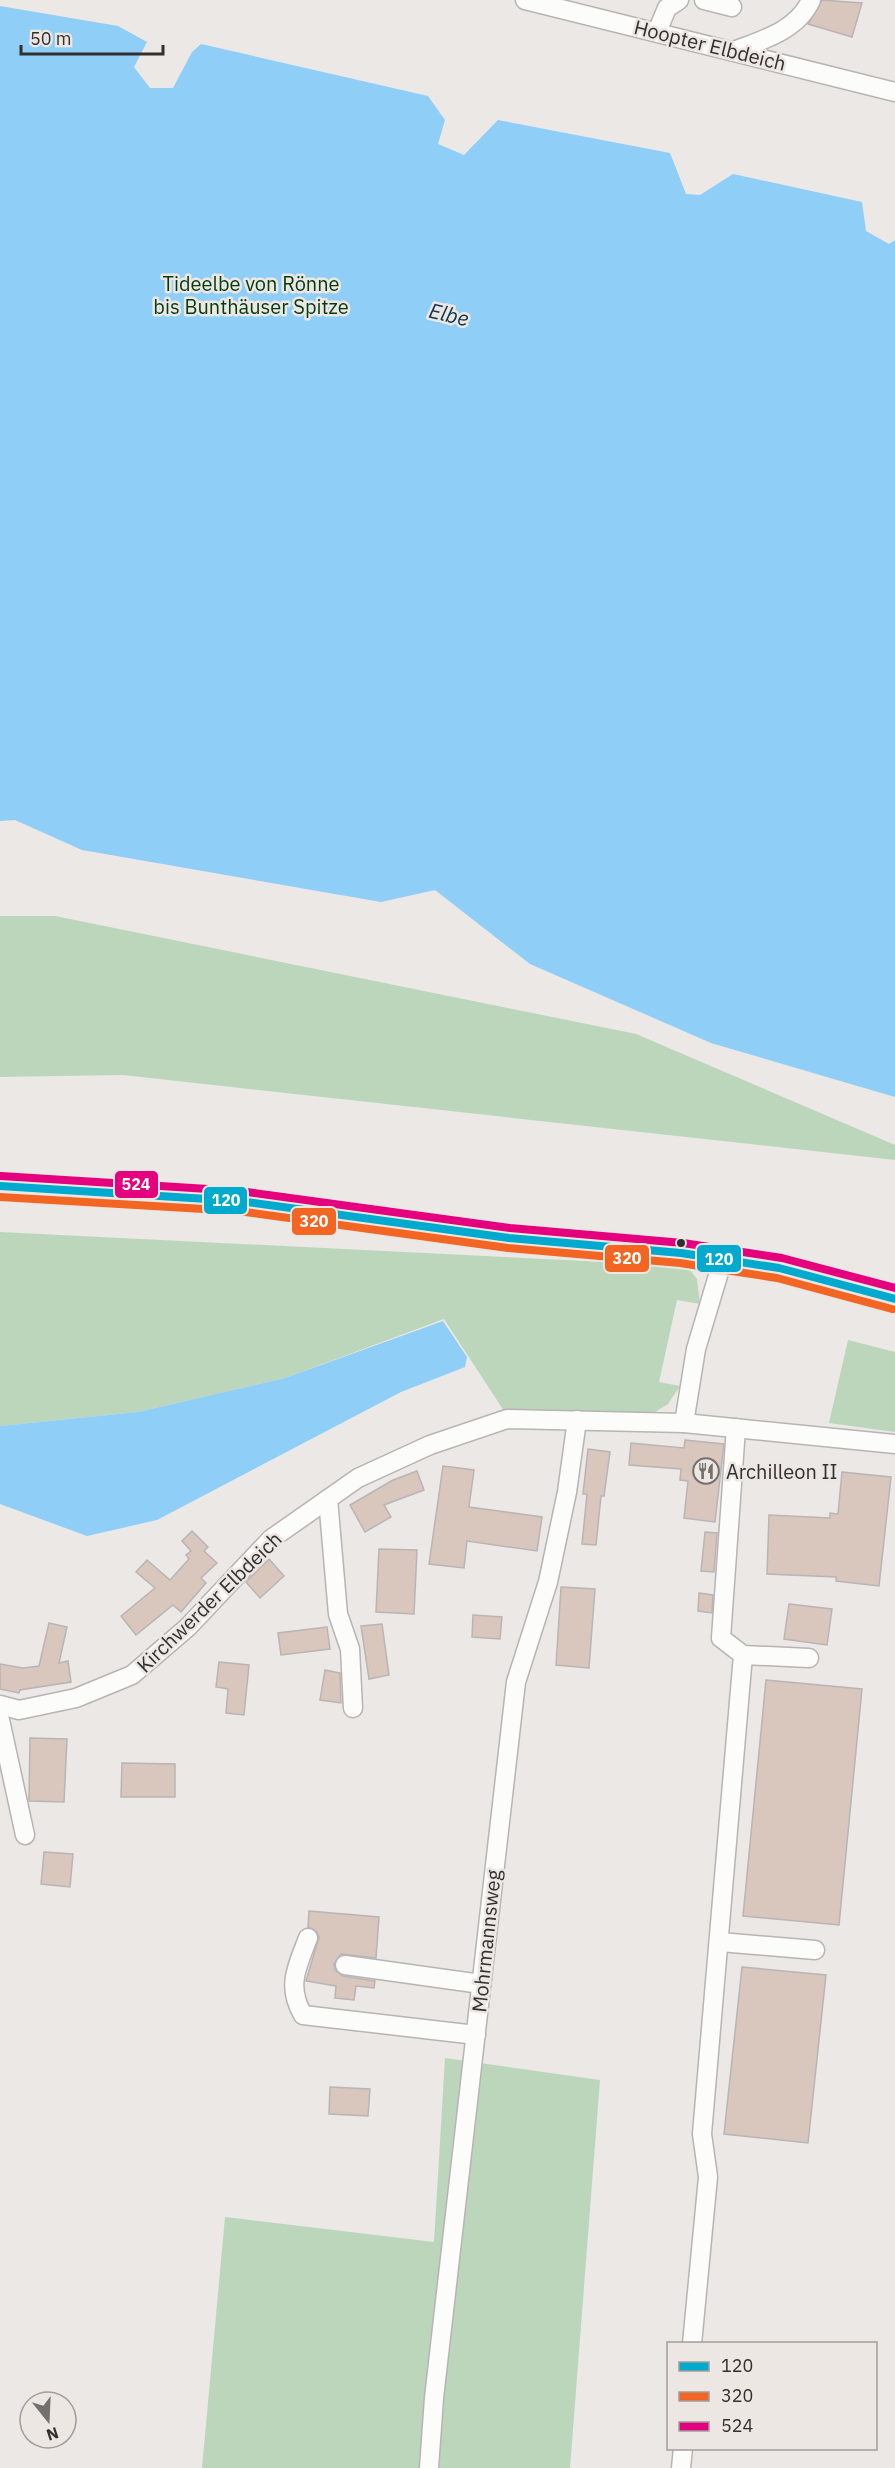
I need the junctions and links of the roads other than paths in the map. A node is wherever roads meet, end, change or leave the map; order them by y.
1 (525, 0) edge
2 (704, 0) edge
3 (811, 0) edge
4 (671, 3) edge
5 (732, 7) dead end
6 (657, 32) junction
7 (734, 51) junction
8 (895, 92) edge
9 (0, 1186) edge
10 (723, 1259) junction
11 (895, 1299) edge
12 (577, 1420) junction
13 (684, 1423) junction
14 (736, 1428) junction
15 (895, 1444) edge
16 (328, 1499) junction
17 (743, 1655) junction
18 (809, 1658) dead end
19 (353, 1708) dead end
20 (0, 1711) edge
21 (25, 1835) dead end
22 (308, 1938) dead end
23 (720, 1942) junction
24 (815, 1950) dead end
25 (345, 1965) dead end
26 (481, 1984) junction
27 (476, 2035) junction
28 (692, 2342) edge
29 (682, 2450) edge
30 (429, 2468) edge
31 (681, 2468) edge

1 - 6 street, Hoopter Elbdeich
2 - 5 street
3 - 7 street
4 - 6 street
6 - 7 street, Hoopter Elbdeich
7 - 8 street, Hoopter Elbdeich
9 - 10 street
10 - 11 street
10 - 13 street
12 - 13 street, Kirchwerder Elbdeich
12 - 16 street, Kirchwerder Elbdeich
12 - 26 street, Mohrmannsweg
13 - 14 street, Kirchwerder Elbdeich
14 - 15 street, Kirchwerder Elbdeich
14 - 17 street
16 - 19 street
16 - 20 street, Kirchwerder Elbdeich
17 - 18 street
17 - 23 street
20 - 21 street
22 - 27 street
23 - 24 street
23 - 28 street
25 - 26 street
26 - 27 street, Mohrmannsweg
27 - 30 street, Mohrmannsweg
29 - 31 street

